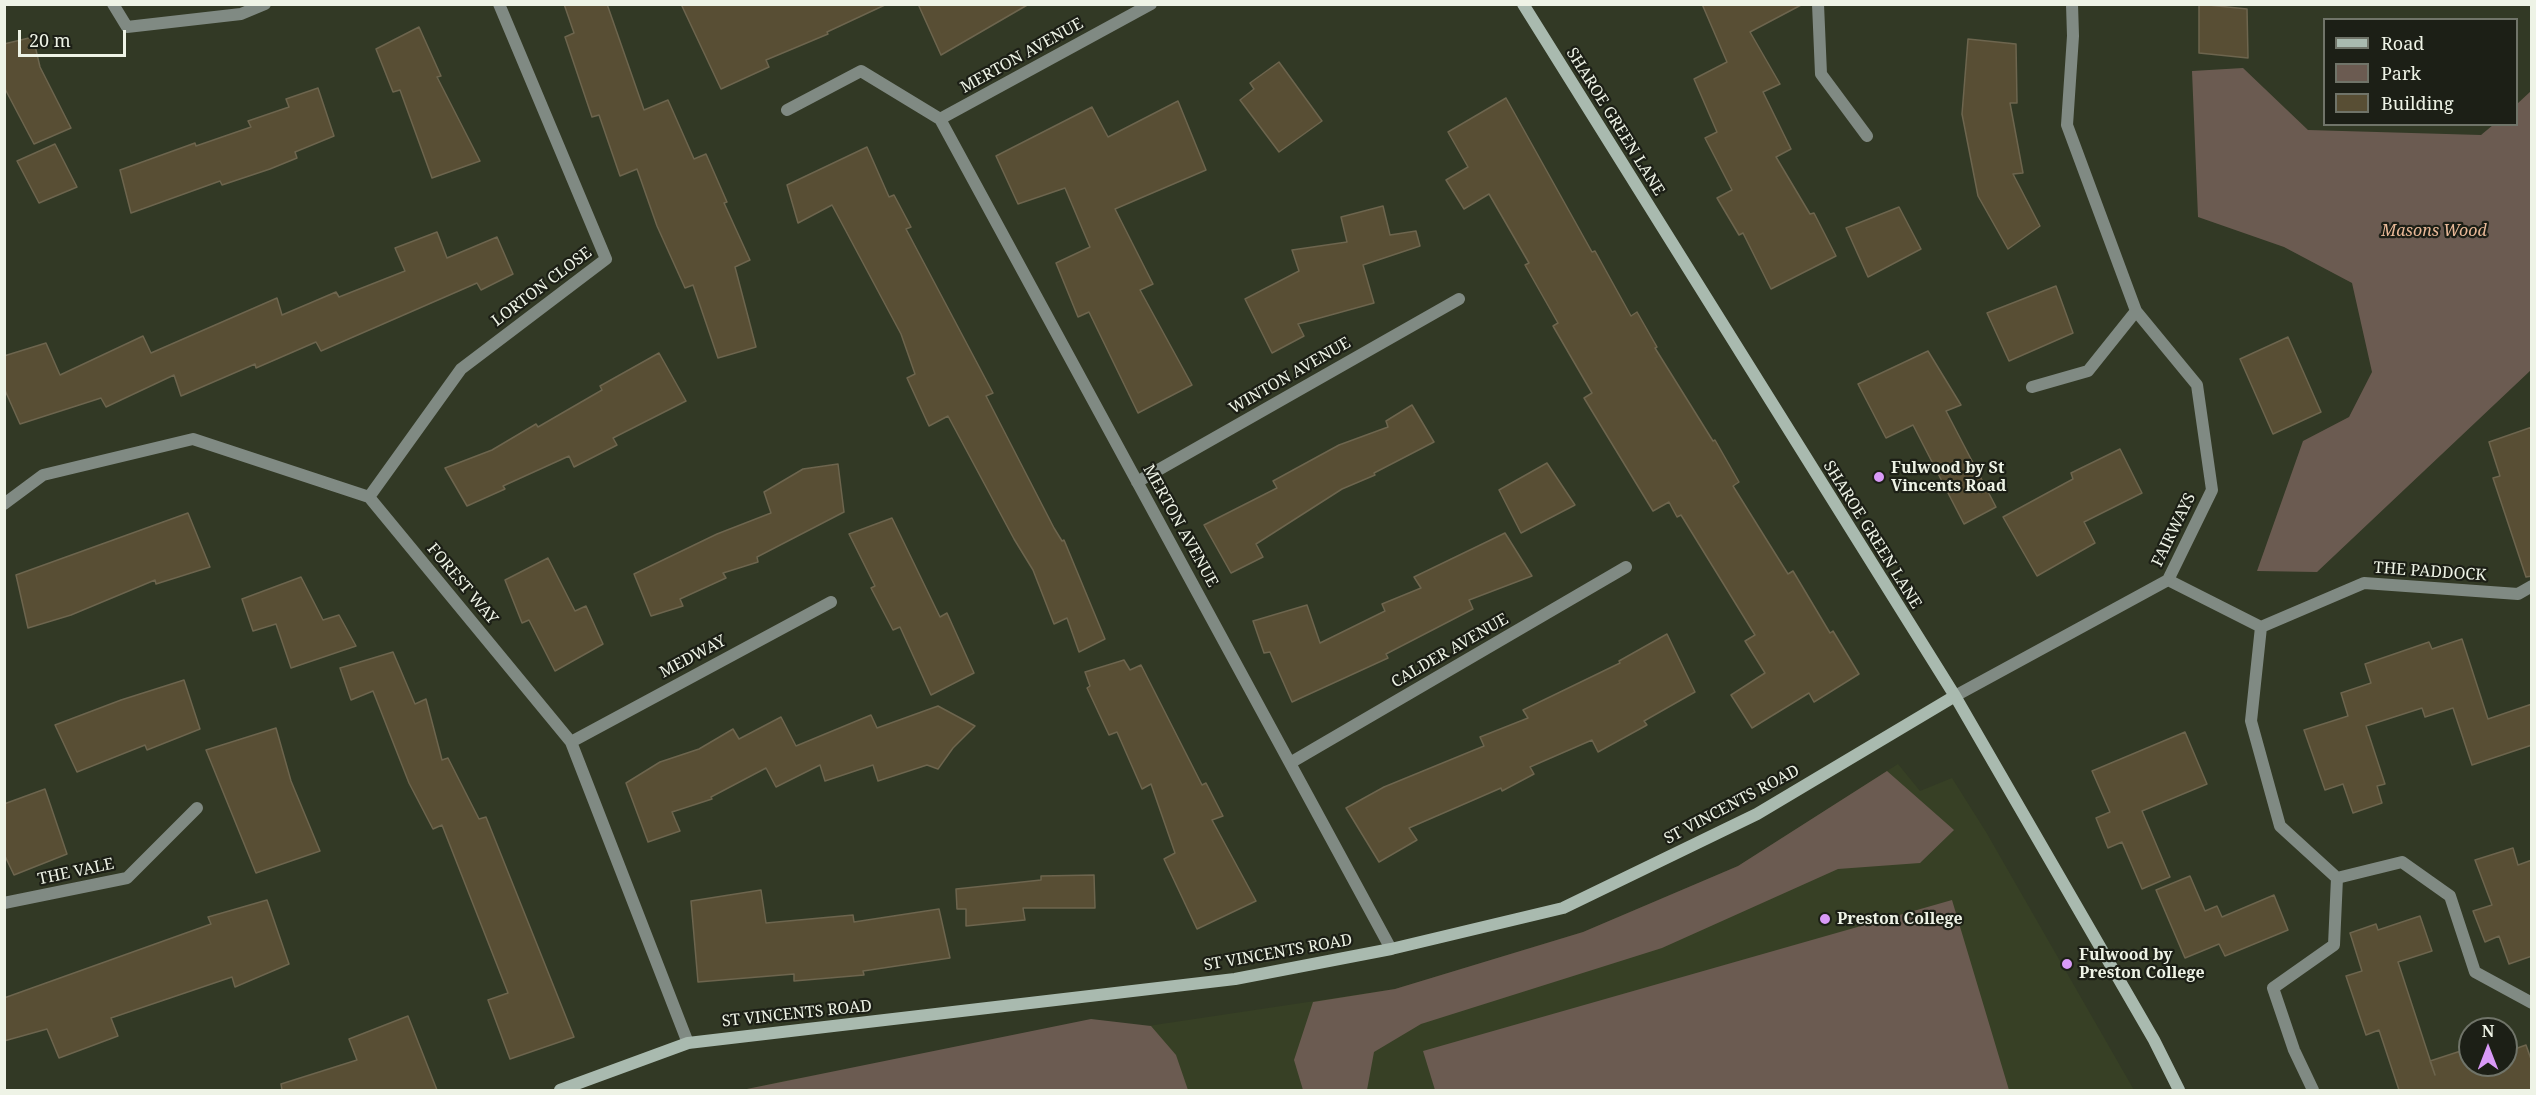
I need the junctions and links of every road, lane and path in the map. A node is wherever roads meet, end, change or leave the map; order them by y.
1 (113, 4) edge
2 (266, 4) edge
3 (499, 4) edge
4 (1151, 4) edge
5 (1523, 4) edge
6 (1818, 4) edge
7 (2072, 4) edge
8 (787, 110) dead end
9 (940, 119) junction
10 (1867, 136) dead end
11 (1459, 299) dead end
12 (2136, 311) junction
13 (2032, 387) dead end
14 (1137, 482) junction
15 (369, 497) junction
16 (4, 504) edge
17 (1626, 567) dead end
18 (2168, 580) junction
19 (2532, 586) edge
20 (831, 602) dead end
21 (2261, 627) junction
22 (1955, 696) junction
23 (571, 742) junction
24 (1290, 763) junction
25 (197, 808) dead end
26 (2337, 878) junction
27 (4, 903) edge
28 (1391, 949) junction
29 (2532, 1003) edge
30 (688, 1043) junction
31 (560, 1090) edge
32 (2179, 1090) edge
33 (2313, 1090) edge

1 - 2 street
3 - 15 street, LORTON CLOSE
4 - 9 street, MERTON AVENUE
5 - 22 street, SHAROE GREEN LANE
6 - 10 street
7 - 12 street, FAIRWAYS
8 - 9 street
9 - 14 street, MERTON AVENUE
11 - 14 street, WINTON AVENUE
12 - 13 street
12 - 18 street, FAIRWAYS
14 - 24 street, MERTON AVENUE
15 - 16 street
15 - 23 street, FOREST WAY
17 - 24 street, CALDER AVENUE
18 - 21 street
18 - 22 street, FAIRWAYS
19 - 21 street, THE PADDOCK
20 - 23 street, MEDWAY
21 - 26 street
22 - 28 street, ST VINCENTS ROAD
22 - 32 street, SHAROE GREEN LANE
23 - 30 street, FOREST WAY
24 - 28 street, MERTON AVENUE
25 - 27 street, THE VALE
26 - 29 street
26 - 33 street
28 - 30 street, ST VINCENTS ROAD
30 - 31 street, ST VINCENTS ROAD

